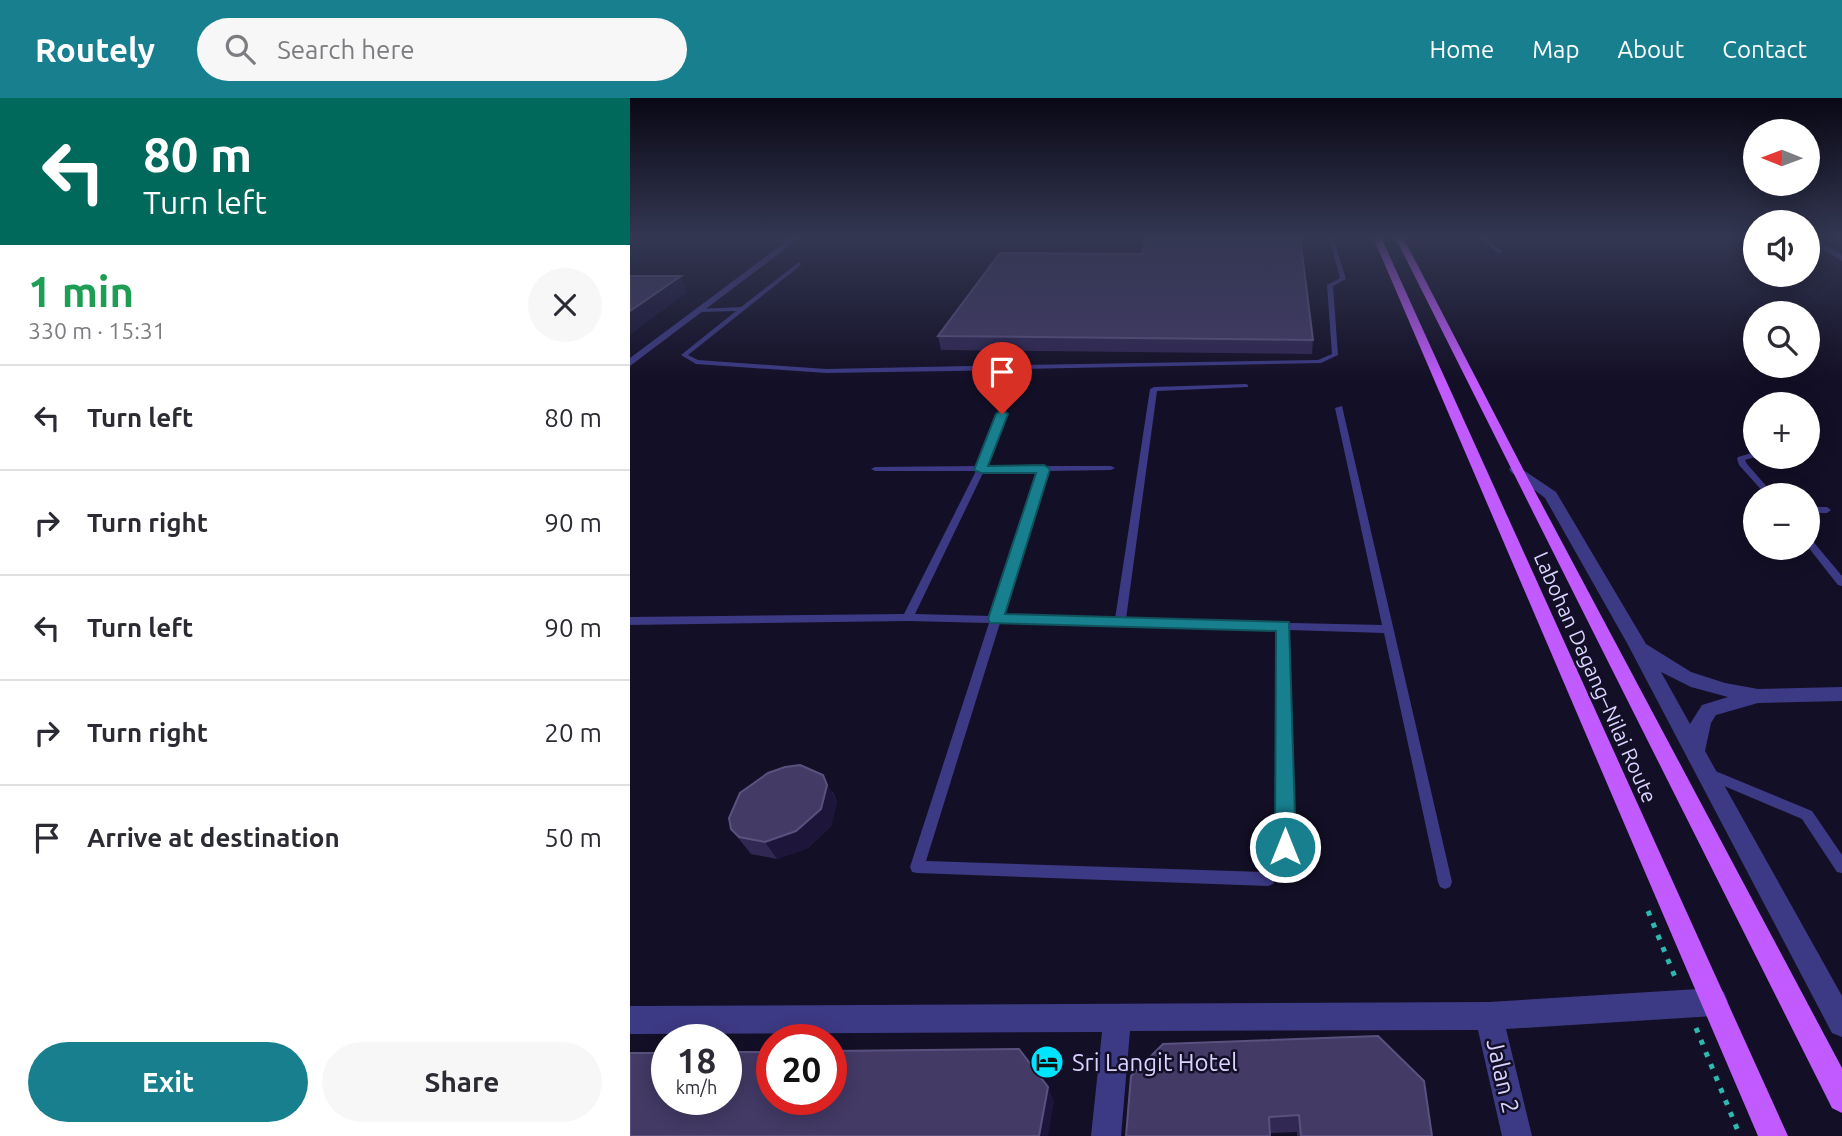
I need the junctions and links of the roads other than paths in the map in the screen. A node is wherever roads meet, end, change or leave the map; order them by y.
1 (733, 285) edge
2 (772, 285) edge
3 (1330, 285) edge
4 (1398, 285) edge
5 (1424, 285) edge
6 (742, 309) junction
7 (700, 310) junction
8 (630, 363) edge
9 (1019, 366) junction
10 (1246, 386) dead end
11 (1339, 408) dead end
12 (1111, 468) dead end
13 (875, 469) dead end
14 (1044, 469) junction
15 (1516, 469) junction
16 (1747, 469) edge
17 (981, 470) junction
18 (1760, 483) edge
19 (1820, 510) edge
20 (1827, 510) dead end
21 (1820, 556) edge
22 (1842, 583) edge
23 (908, 617) junction
24 (996, 619) junction
25 (630, 621) edge
26 (1120, 622) junction
27 (1284, 626) junction
28 (1388, 629) junction
29 (1636, 643) junction
30 (1842, 694) edge
31 (1758, 696) junction
32 (1695, 751) junction
33 (1706, 772) junction
34 (1842, 867) edge
35 (1445, 882) dead end
36 (1714, 1002) junction
37 (1489, 1016) junction
38 (630, 1020) edge
39 (1117, 1020) junction
40 (1842, 1023) edge
41 (1842, 1098) edge
42 (1106, 1136) edge
43 (1517, 1136) edge
44 (1773, 1136) edge

1 - 7 street
2 - 6 lane
3 - 9 lane
4 - 36 main road, Labohan Dagang–Nilai Route
5 - 15 main road, Labohan Dagang–Nilai Route
6 - 7 lane
6 - 9 lane
7 - 8 street
9 - 17 lane
10 - 26 lane
11 - 28 lane
12 - 14 lane
13 - 17 lane
14 - 17 lane
14 - 24 lane
15 - 29 street
15 - 41 main road, Labohan Dagang–Nilai Route
16 - 18 lane
17 - 23 lane
19 - 20 lane
21 - 22 lane
23 - 24 lane
23 - 25 lane
24 - 26 lane
24 - 27 lane
26 - 27 lane
27 - 28 lane
28 - 35 lane
29 - 31 street
29 - 32 street
30 - 31 street
31 - 32 street
32 - 33 street
33 - 34 lane
33 - 40 street
36 - 37 street
36 - 44 main road, Labohan Dagang–Nilai Route
37 - 39 street
37 - 43 street, Jalan 2
38 - 39 street
39 - 42 street

